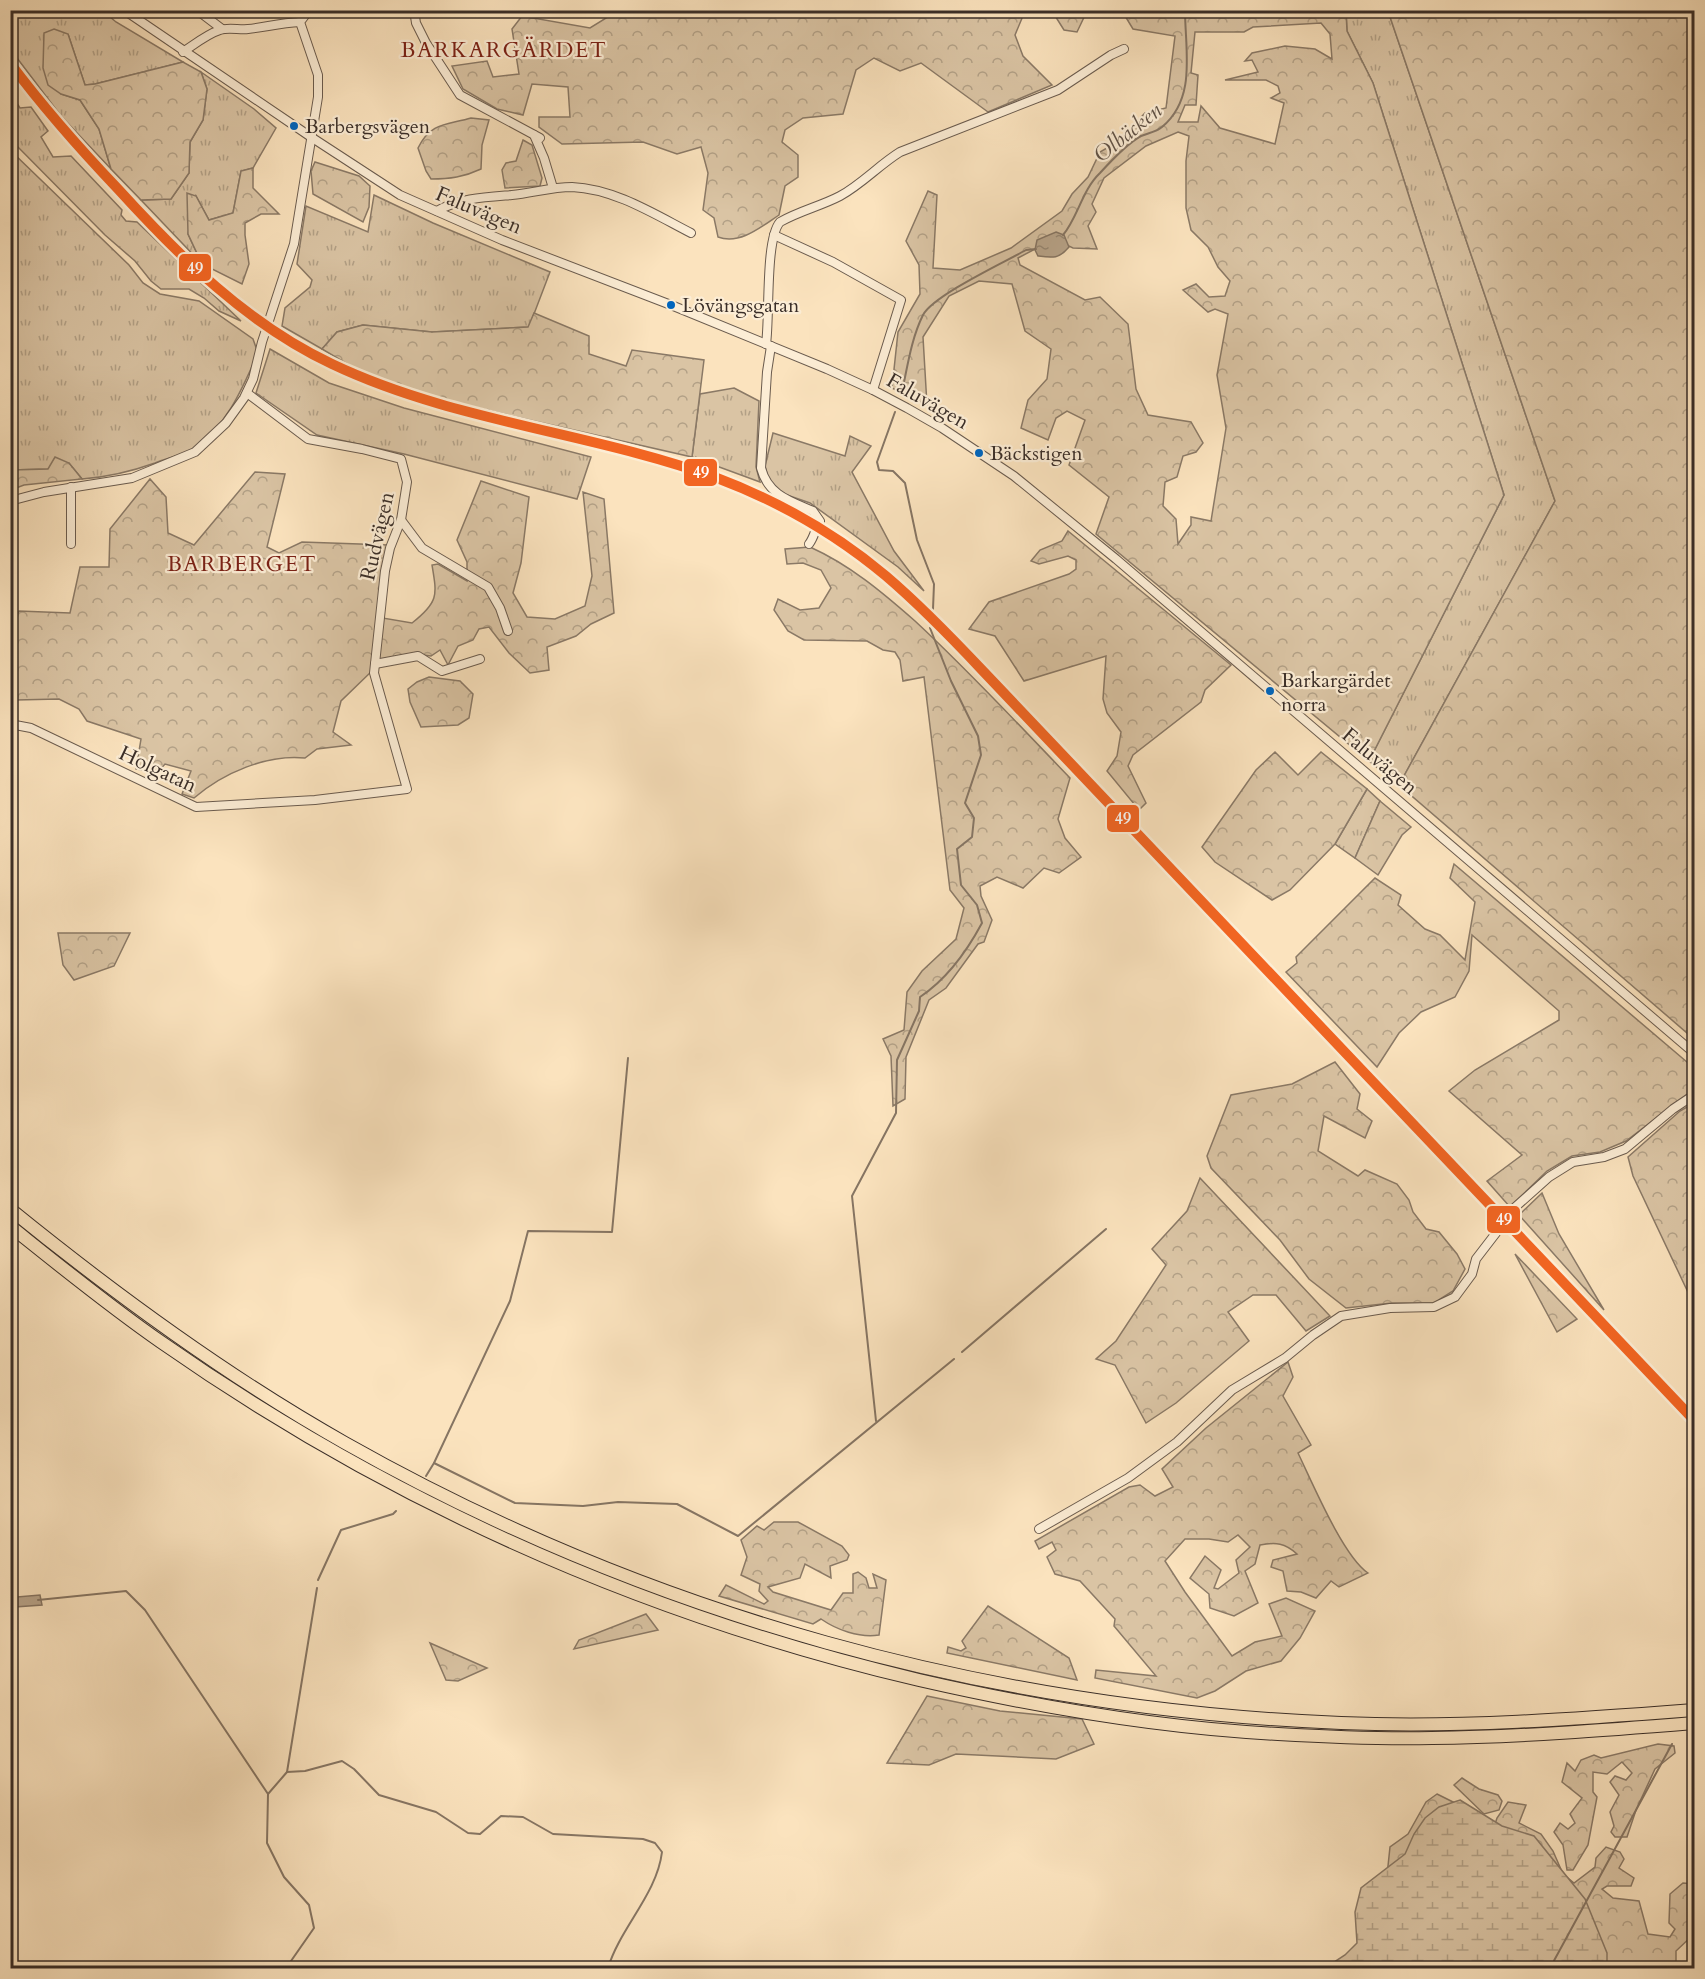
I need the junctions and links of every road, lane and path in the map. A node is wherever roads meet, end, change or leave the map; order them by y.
1 (124, 10) edge
2 (197, 10) edge
3 (309, 10) edge
4 (414, 10) edge
5 (300, 22) junction
6 (222, 29) junction
7 (1124, 49) dead end
8 (183, 52) junction
9 (311, 137) junction
10 (553, 188) junction
11 (437, 211) junction
12 (691, 233) dead end
13 (774, 235) junction
14 (769, 345) junction
15 (873, 390) junction
16 (247, 393) junction
17 (71, 487) junction
18 (10, 501) edge
19 (400, 520) junction
20 (70, 544) dead end
21 (809, 544) dead end
22 (508, 631) dead end
23 (480, 659) dead end
24 (375, 664) junction
25 (10, 724) edge
26 (407, 789) joint
27 (1695, 1053) edge
28 (1695, 1095) edge
29 (10, 1209) edge
30 (10, 1226) edge
31 (1039, 1530) dead end
32 (1695, 1710) edge
33 (1695, 1723) edge

1 - 8 street, Faluvägen
2 - 6 street
3 - 5 street
4 - 10 street
5 - 6 street
5 - 9 street
6 - 8 street
7 - 13 street
8 - 9 street, Faluvägen
9 - 11 street, Faluvägen
9 - 16 street
10 - 11 street
10 - 12 street
11 - 14 street, Faluvägen
13 - 14 street
13 - 15 street
14 - 15 street, Faluvägen
14 - 21 street
15 - 27 street, Faluvägen
16 - 17 street
16 - 19 street, Rudvägen
17 - 18 street
17 - 20 street
19 - 22 street
19 - 24 street, Rudvägen
23 - 24 street
24 - 26 street, Rudvägen
25 - 26 street, Holgatan
28 - 31 street
29 - 32 highway
30 - 33 highway

